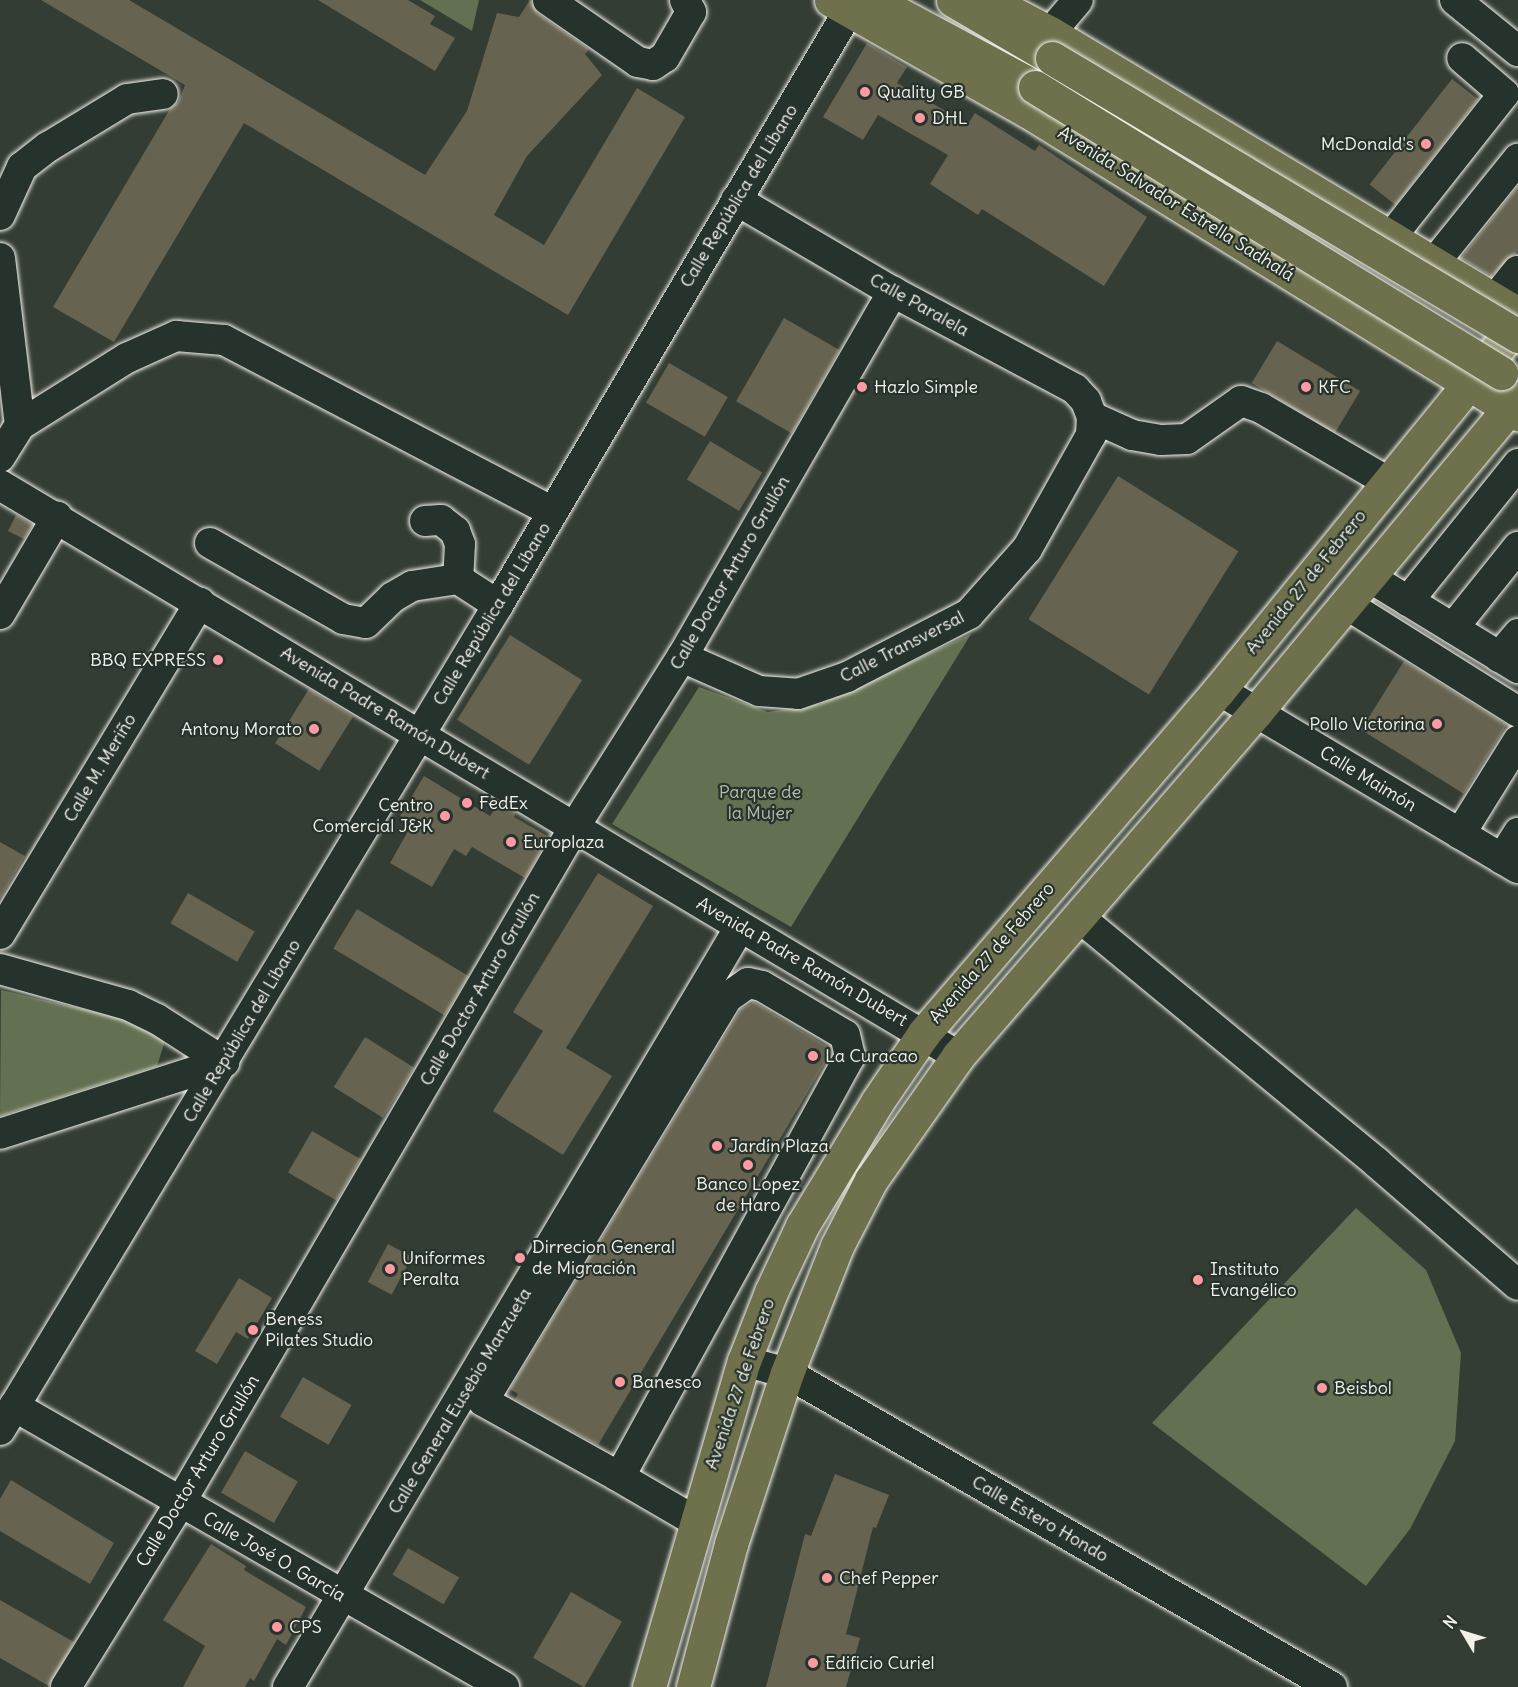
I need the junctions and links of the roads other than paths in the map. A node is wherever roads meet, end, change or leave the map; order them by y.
1 (548, 0) edge
2 (685, 0) edge
3 (953, 0) edge
4 (988, 0) edge
5 (1078, 0) edge
6 (1455, 0) edge
7 (850, 4) edge
8 (1051, 46) junction
9 (1518, 51) edge
10 (1462, 58) dead end
11 (163, 94) dead end
12 (1511, 99) edge
13 (1514, 171) edge
14 (736, 200) junction
15 (0, 215) edge
16 (1392, 237) junction
17 (0, 258) edge
18 (1434, 263) junction
19 (1518, 271) edge
20 (893, 292) junction
21 (1506, 306) edge
22 (1518, 324) edge
23 (1518, 336) edge
24 (1467, 385) junction
25 (1516, 401) edge
26 (1092, 417) junction
27 (20, 425) junction
28 (0, 457) edge
29 (1518, 464) edge
30 (1388, 482) junction
31 (0, 485) edge
32 (553, 512) junction
33 (57, 517) junction
34 (425, 521) dead end
35 (210, 543) dead end
36 (1518, 548) edge
37 (1369, 577) junction
38 (458, 579) junction
39 (1408, 601) junction
40 (200, 603) junction
41 (1346, 604) junction
42 (498, 605) junction
43 (0, 614) edge
44 (1453, 628) junction
45 (1512, 653) edge
46 (682, 657) junction
47 (1219, 690) junction
48 (1256, 712) junction
49 (1518, 712) edge
50 (421, 734) junction
51 (1518, 741) edge
52 (575, 826) junction
53 (1518, 833) edge
54 (1460, 834) junction
55 (1510, 863) edge
56 (1079, 916) junction
57 (740, 927) junction
58 (0, 934) edge
59 (0, 969) edge
60 (924, 1033) junction
61 (958, 1056) junction
62 (224, 1062) junction
63 (0, 1134) edge
64 (1518, 1285) edge
65 (744, 1361) junction
66 (787, 1373) junction
67 (7, 1418) edge
68 (616, 1475) junction
69 (180, 1503) junction
70 (695, 1521) junction
71 (344, 1597) junction
72 (66, 1687) edge
73 (288, 1687) edge
74 (502, 1687) edge
75 (649, 1687) edge
76 (693, 1687) edge
77 (1332, 1687) edge

1 - 2 street
3 - 8 main road
4 - 8 main road
5 - 8 street
6 - 9 street
7 - 14 street, Calle República del Líbano
7 - 24 main road, Avenida Salvador Estrella Sadhalá
7 - 25 main road, Avenida Salvador Estrella Sadhalá, bridge
8 - 16 main road
8 - 23 main road, bridge
10 - 12 street
11 - 15 street
12 - 16 street
13 - 18 street
14 - 20 street, Calle Paralela
14 - 32 street, Calle República del Líbano
16 - 18 main road
17 - 27 street
18 - 21 main road
19 - 21 street
20 - 26 street, Calle Paralela
20 - 46 street, Calle Doctor Arturo Grullón
22 - 24 main road, Avenida 27 de Febrero
24 - 25 main road, Avenida Salvador Estrella Sadhalá
24 - 30 main road, Avenida 27 de Febrero
25 - 37 main road
26 - 30 street
26 - 46 street, Calle Transversal
27 - 28 street
27 - 32 street
29 - 39 street
30 - 47 main road, Avenida 27 de Febrero
31 - 33 street, Avenida Padre Ramón Dubert
32 - 42 street, Calle República del Líbano
33 - 40 street, Avenida Padre Ramón Dubert
33 - 43 street
34 - 38 street
35 - 38 street
36 - 44 street
37 - 39 street
37 - 41 main road
38 - 42 street
39 - 44 street
40 - 50 street, Avenida Padre Ramón Dubert
40 - 58 street, Calle M. Meriño
41 - 48 main road
41 - 49 street
42 - 50 street, Calle República del Líbano
44 - 45 street
46 - 52 street, Calle Doctor Arturo Grullón
47 - 48 street, Calle Maimón
47 - 60 main road, Avenida 27 de Febrero
48 - 54 street, Calle Maimón
48 - 56 main road
50 - 52 street, Avenida Padre Ramón Dubert
50 - 62 street, Calle República del Líbano
51 - 54 street
52 - 57 street, Avenida Padre Ramón Dubert
52 - 69 street, Calle Doctor Arturo Grullón
53 - 55 street
54 - 55 street, Calle Maimón
56 - 61 main road
56 - 64 street
57 - 60 street, Avenida Padre Ramón Dubert
57 - 71 street, Calle General Eusebio Manzueta
59 - 62 street
60 - 61 street, Avenida Padre Ramón Dubert
60 - 65 main road, Avenida 27 de Febrero
61 - 66 main road
62 - 63 street
62 - 67 street, Calle República del Líbano
65 - 66 street, Calle Estero Hondo
65 - 70 main road, Avenida 27 de Febrero
66 - 76 main road
66 - 77 street, Calle Estero Hondo
67 - 69 street, Calle José O. García
68 - 68 street
68 - 70 street
69 - 71 street, Calle José O. García
69 - 72 street, Calle Doctor Arturo Grullón
70 - 75 main road, Avenida 27 de Febrero
71 - 73 street, Calle General Eusebio Manzueta
71 - 74 street, Calle José O. García

